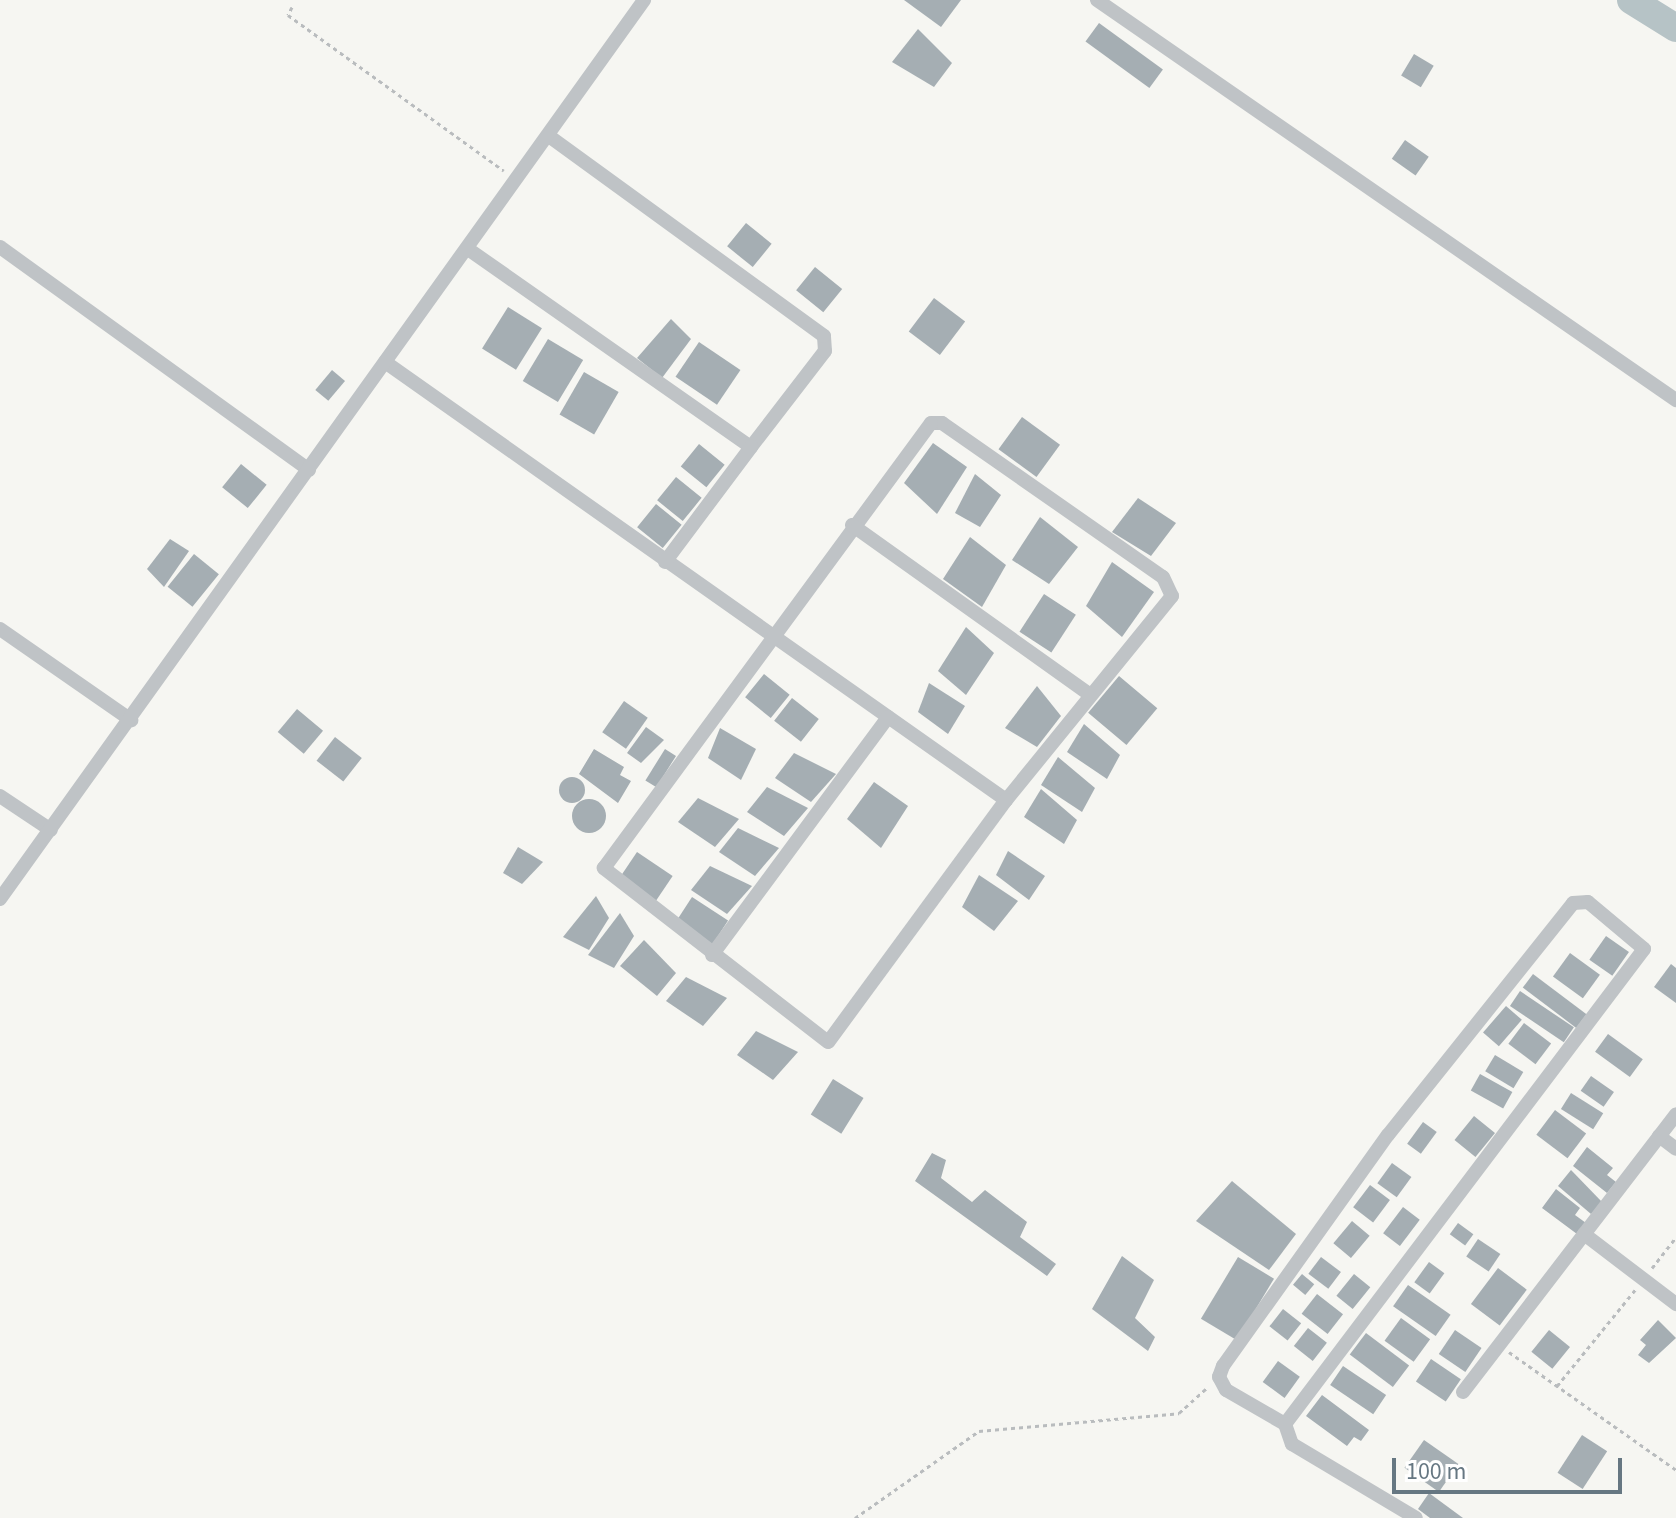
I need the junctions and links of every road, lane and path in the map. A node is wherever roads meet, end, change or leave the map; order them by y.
1 (644, 0) edge
2 (1097, 0) edge
3 (292, 7) dead end
4 (549, 136) junction
5 (517, 181) junction
6 (0, 247) edge
7 (468, 249) junction
8 (385, 362) junction
9 (1676, 400) edge
10 (751, 447) junction
11 (309, 470) junction
12 (852, 525) junction
13 (665, 562) junction
14 (0, 629) edge
15 (769, 634) junction
16 (1090, 695) junction
17 (888, 717) junction
18 (131, 720) junction
19 (0, 796) edge
20 (1006, 800) junction
21 (51, 830) junction
22 (0, 899) edge
23 (712, 955) junction
24 (1676, 1114) edge
25 (1659, 1136) junction
26 (1676, 1149) edge
27 (1584, 1234) junction
28 (1676, 1237) edge
29 (1643, 1280) junction
30 (1676, 1304) edge
31 (1499, 1345) junction
32 (1219, 1377) junction
33 (1557, 1386) junction
34 (1463, 1392) dead end
35 (1285, 1424) junction
36 (1676, 1470) edge
37 (855, 1518) edge
38 (1416, 1518) edge

1 - 4 street
2 - 9 street
3 - 5 path
4 - 5 street
4 - 10 street
5 - 7 street
6 - 11 street
7 - 8 street
7 - 10 street
8 - 11 street
8 - 13 street
10 - 13 street
11 - 18 street
12 - 15 street
12 - 16 street
12 - 16 street
13 - 15 street
14 - 18 street
15 - 17 street
15 - 23 street
16 - 20 street
17 - 20 street
17 - 23 street
18 - 21 street
19 - 21 street
20 - 23 street
21 - 22 street
24 - 25 street
25 - 26 street
25 - 27 street
27 - 29 street
27 - 31 street
28 - 29 path
29 - 30 street
29 - 33 path
31 - 33 path
31 - 34 street
32 - 35 street
32 - 35 street
32 - 37 path
33 - 36 path
35 - 38 street

